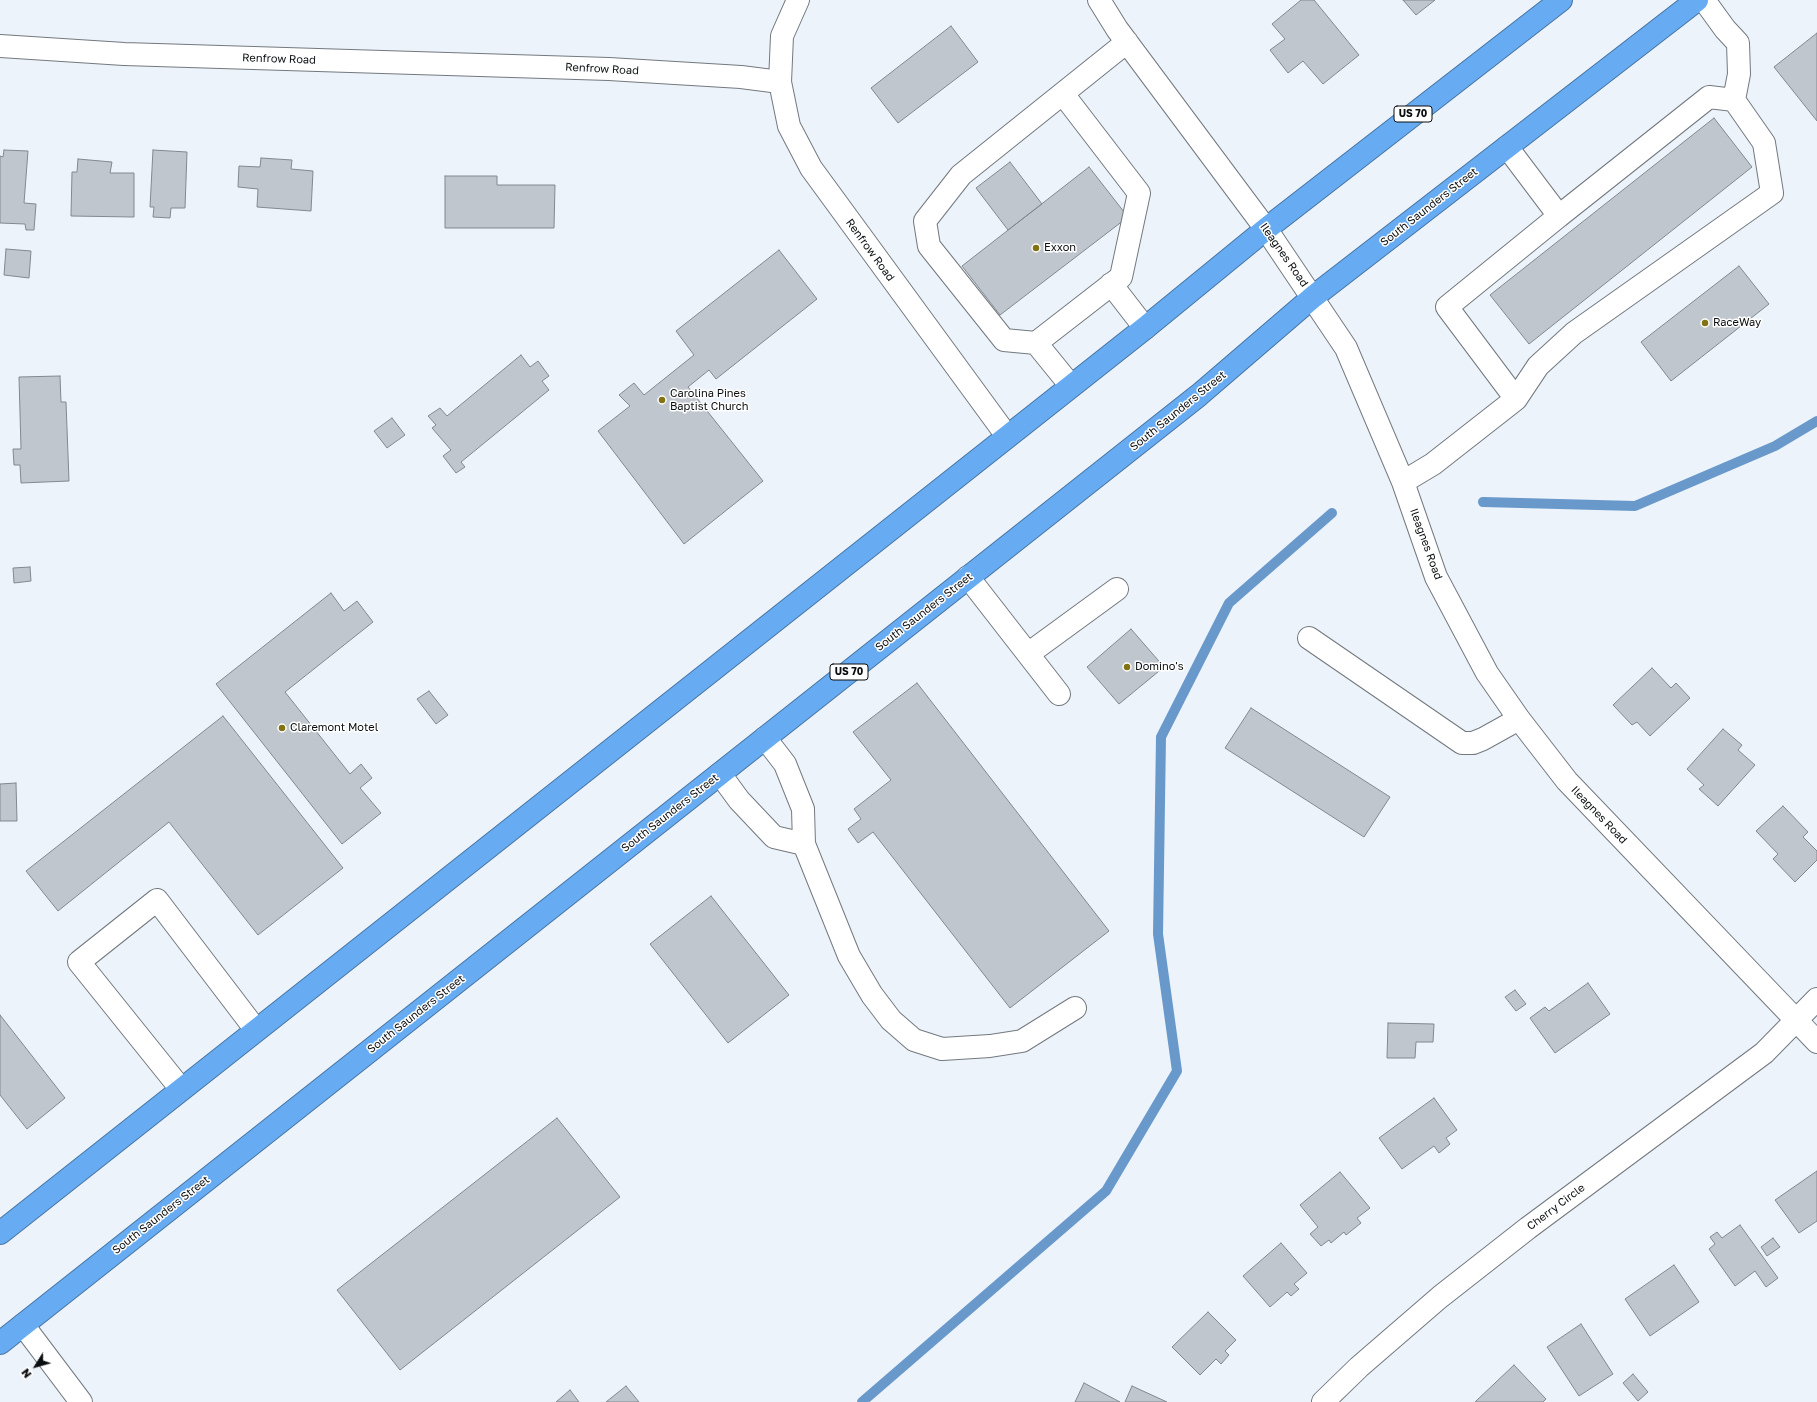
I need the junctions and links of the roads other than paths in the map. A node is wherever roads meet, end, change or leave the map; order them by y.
1 (798, 0) edge
2 (1099, 0) edge
3 (1561, 0) edge
4 (1697, 0) edge
5 (1704, 0) edge
6 (1127, 42) junction
7 (0, 46) edge
8 (780, 82) junction
9 (1063, 94) junction
10 (1734, 100) junction
11 (1507, 147) junction
12 (1559, 216) junction
13 (1266, 228) junction
14 (1111, 284) junction
15 (1313, 297) junction
16 (1145, 328) junction
17 (1036, 344) junction
18 (1071, 386) junction
19 (1516, 400) junction
20 (1007, 436) junction
21 (1403, 482) junction
22 (968, 577) junction
23 (1117, 589) dead end
24 (1309, 638) dead end
25 (1028, 654) junction
26 (1059, 694) dead end
27 (1519, 719) junction
28 (765, 738) junction
29 (720, 774) junction
30 (804, 844) junction
31 (1817, 999) edge
32 (1075, 1008) dead end
33 (1795, 1021) junction
34 (256, 1030) junction
35 (1817, 1042) edge
36 (181, 1089) junction
37 (0, 1233) edge
38 (23, 1325) junction
39 (0, 1343) edge
40 (81, 1402) edge
41 (1324, 1402) edge

1 - 8 street
2 - 6 street, Ileagnes Road
3 - 13 highway, US 70
4 - 11 highway, South Saunders Street / US 70
5 - 10 street
6 - 9 street
6 - 13 street, Ileagnes Road
7 - 8 street, Renfrow Road
8 - 20 street, Renfrow Road
9 - 14 street
9 - 17 street
10 - 12 street
10 - 19 street
11 - 12 street
11 - 15 highway, South Saunders Street / US 70
12 - 19 street
13 - 15 street, Ileagnes Road
13 - 16 highway, US 70
14 - 16 street
14 - 17 street
15 - 21 street, Ileagnes Road
15 - 22 highway, South Saunders Street / US 70
16 - 18 highway, US 70
17 - 18 street
18 - 20 highway, US 70
19 - 21 street
20 - 34 highway, US 70
21 - 27 street, Ileagnes Road
22 - 25 street
22 - 28 highway, South Saunders Street / US 70
23 - 25 street
24 - 27 street
25 - 26 street
27 - 33 street, Ileagnes Road
28 - 29 highway, South Saunders Street / US 70
28 - 30 street
29 - 30 street
29 - 38 highway, South Saunders Street / US 70
30 - 32 street
31 - 33 street, Cherry Circle
33 - 35 street, Ileagnes Road
33 - 41 street, Cherry Circle
34 - 36 highway, US 70
34 - 36 street
36 - 37 highway, US 70
38 - 39 highway, South Saunders Street / US 70
38 - 40 street

